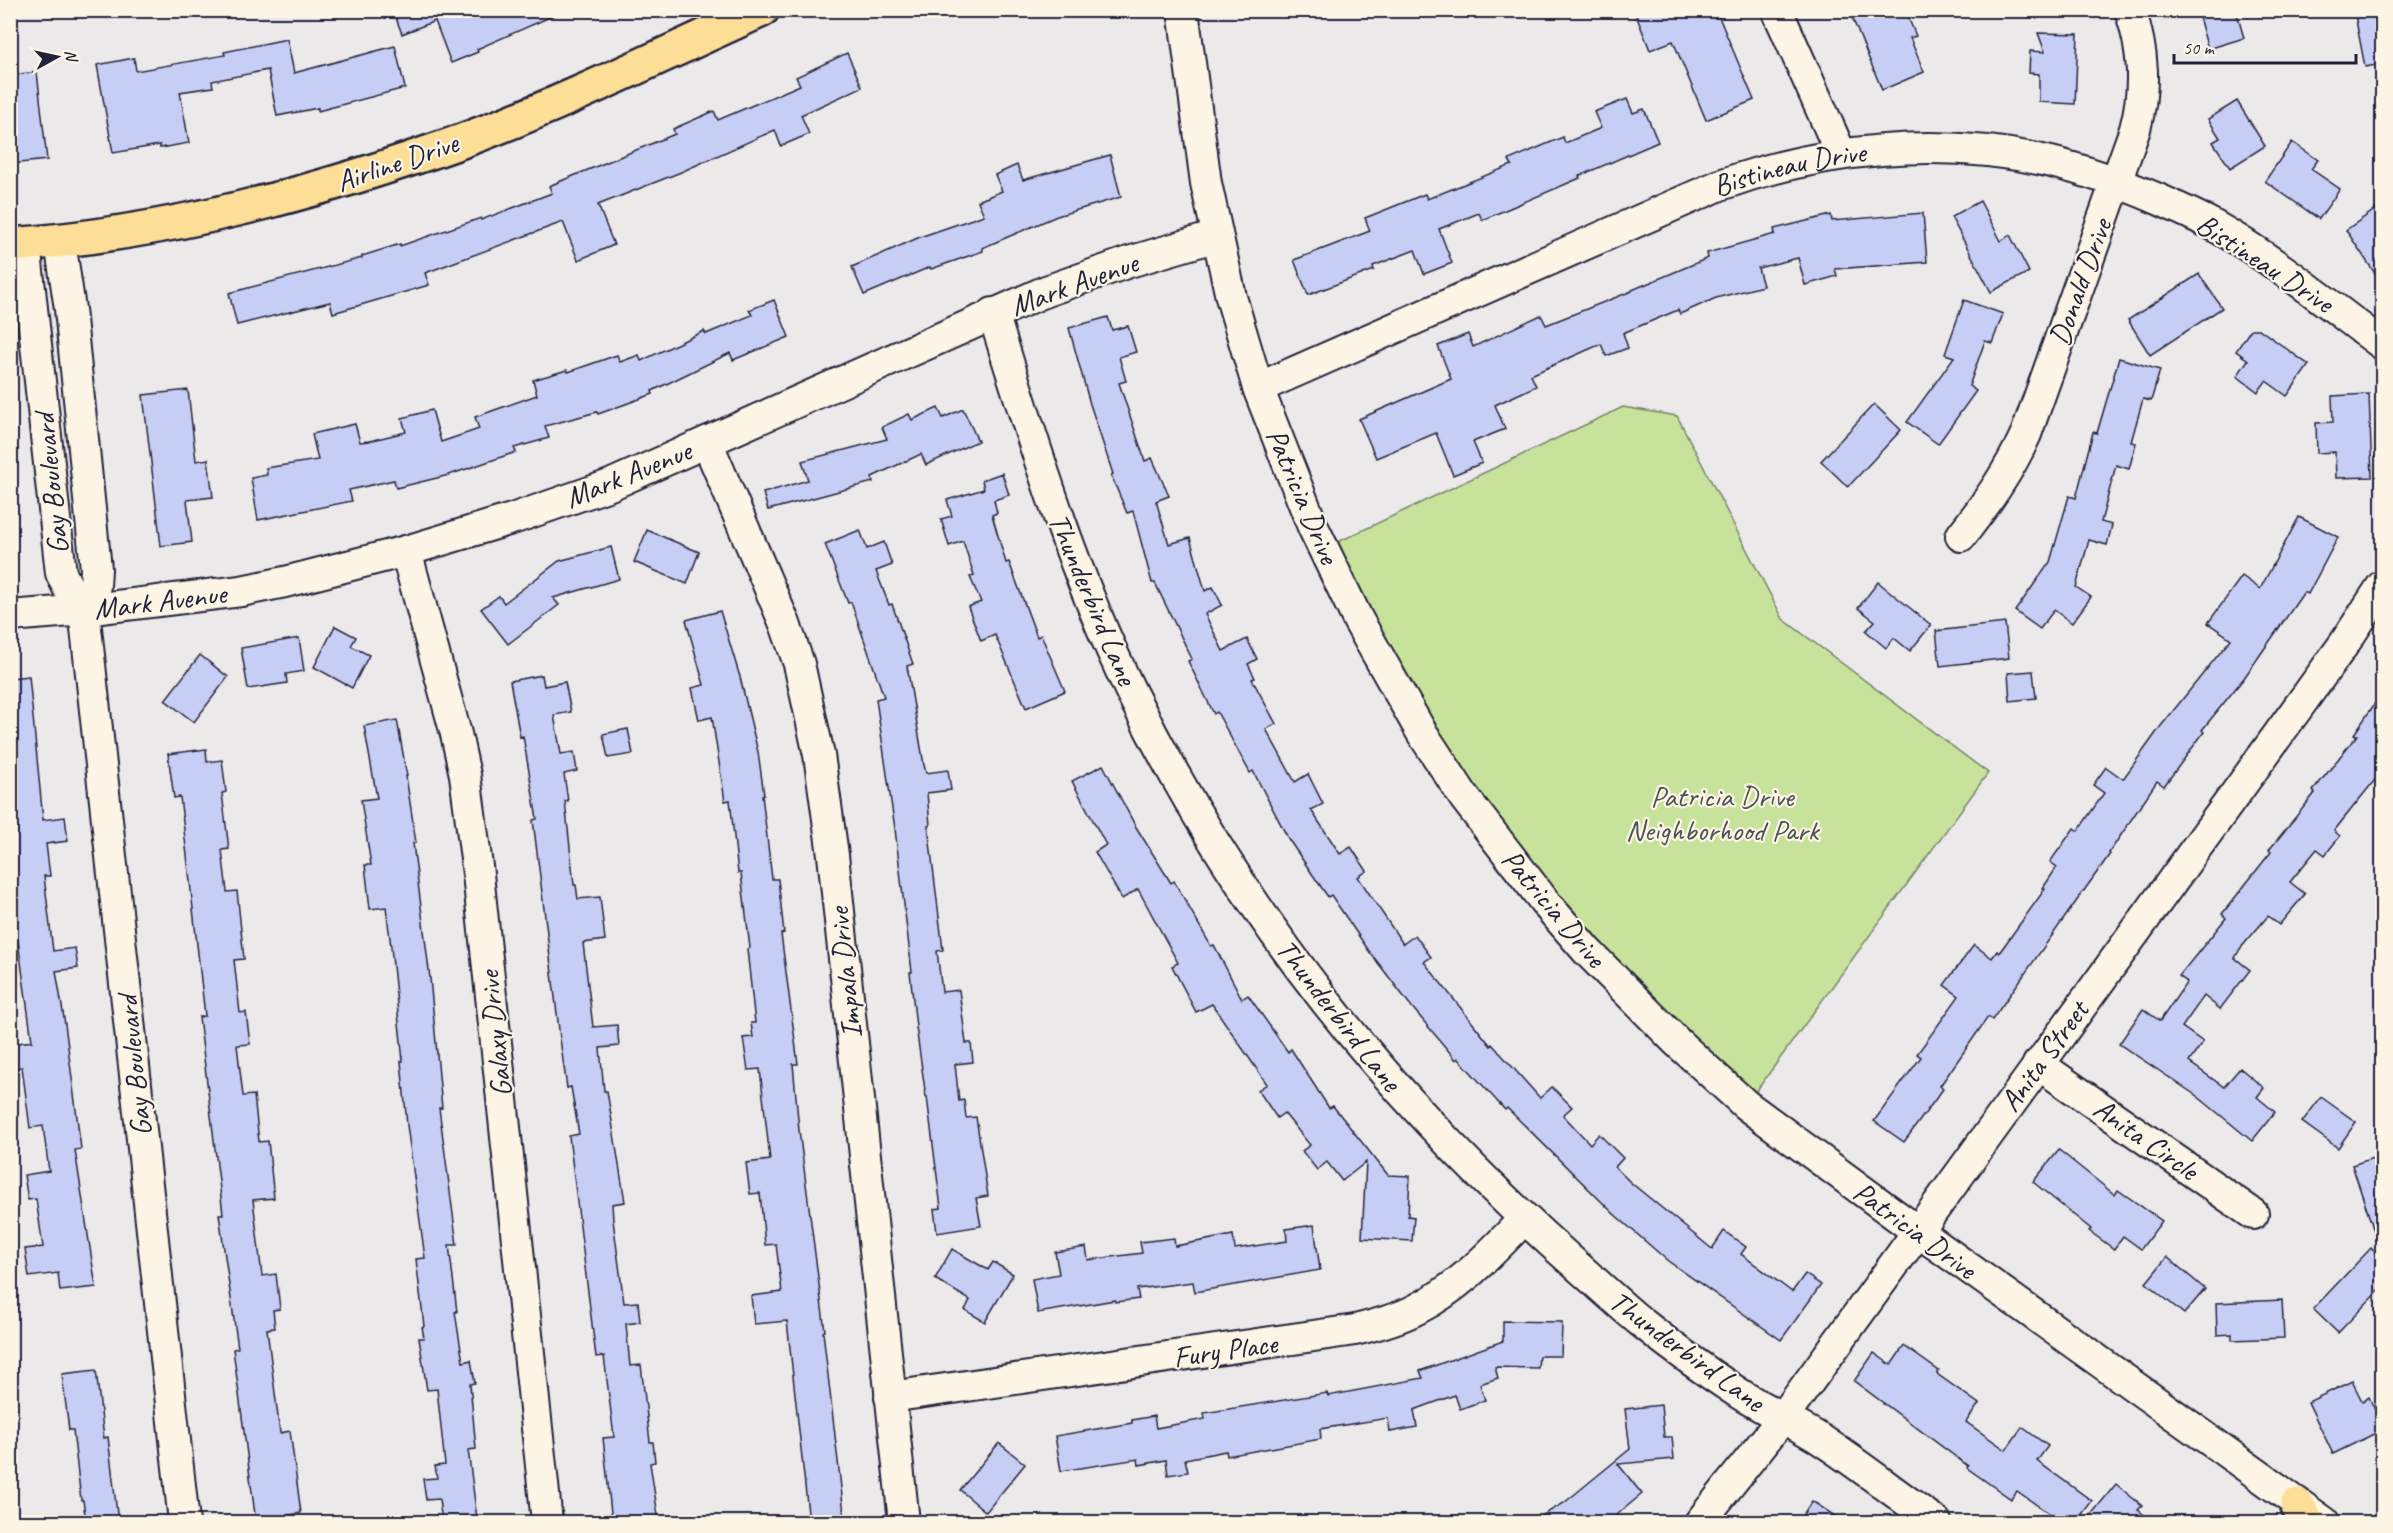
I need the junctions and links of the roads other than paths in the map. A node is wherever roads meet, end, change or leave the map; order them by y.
1 (762, 10) edge
2 (1183, 10) edge
3 (1777, 10) edge
4 (2130, 10) edge
5 (1841, 154) junction
6 (2116, 181) junction
7 (1217, 236) junction
8 (60, 242) junction
9 (18, 245) edge
10 (993, 313) junction
11 (2382, 344) edge
12 (1258, 388) junction
13 (707, 442) junction
14 (1961, 536) dead end
15 (406, 551) junction
16 (2382, 586) edge
17 (84, 610) junction
18 (10, 616) edge
19 (2038, 1064) junction
20 (2253, 1214) dead end
21 (1524, 1219) junction
22 (1917, 1231) junction
23 (890, 1396) junction
24 (1782, 1419) junction
25 (2302, 1514) edge
26 (184, 1522) edge
27 (547, 1522) edge
28 (904, 1522) edge
29 (1700, 1522) edge
30 (1936, 1522) edge
31 (2324, 1522) edge

1 - 8 main road, Airline Drive
2 - 7 street, Patricia Drive
3 - 5 street
4 - 6 street, Donald Drive
5 - 6 street, Bistineau Drive
5 - 12 street, Bistineau Drive
6 - 11 street, Bistineau Drive
6 - 14 street, Donald Drive
7 - 10 street, Mark Avenue
7 - 12 street, Patricia Drive
8 - 9 main road, Airline Drive
8 - 17 street, Gay Boulevard
9 - 17 street, Gay Boulevard
10 - 13 street, Mark Avenue
10 - 21 street, Thunderbird Lane
12 - 22 street, Patricia Drive
13 - 15 street, Mark Avenue
13 - 23 street, Impala Drive
15 - 17 street, Mark Avenue
15 - 27 street, Galaxy Drive
16 - 19 street, Anita Street
17 - 18 street, Mark Avenue
17 - 26 street, Gay Boulevard
19 - 20 street, Anita Circle
19 - 22 street, Anita Street
21 - 23 street, Fury Place
21 - 24 street, Thunderbird Lane
22 - 24 street, Anita Street
22 - 25 street, Patricia Drive
23 - 28 street, Impala Drive
24 - 29 street, Anita Street
24 - 30 street, Thunderbird Lane
25 - 31 street, Patricia Drive

